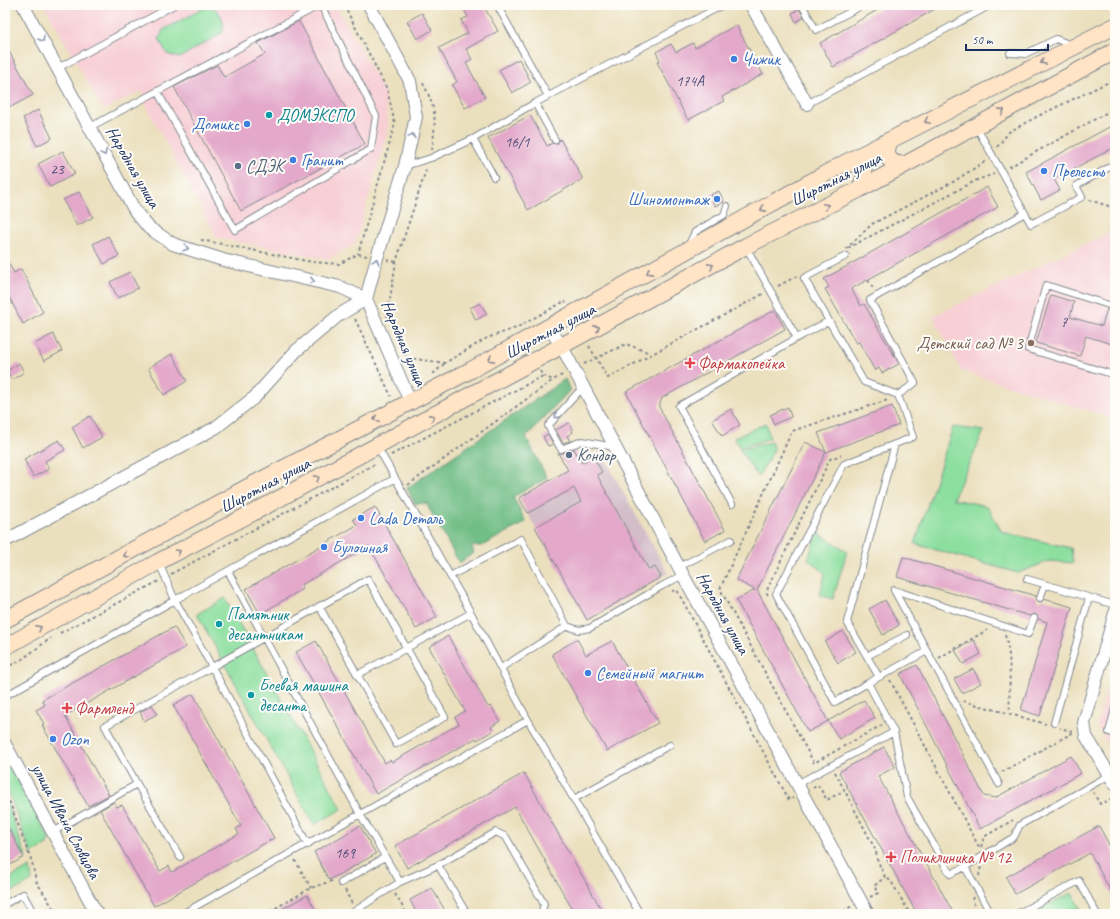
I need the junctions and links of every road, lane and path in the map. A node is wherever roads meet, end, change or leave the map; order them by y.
1 (23, 5) edge
2 (174, 5) edge
3 (320, 5) edge
4 (369, 5) edge
5 (497, 5) edge
6 (723, 5) edge
7 (750, 5) edge
8 (802, 5) edge
9 (863, 5) edge
10 (988, 6) edge
11 (1115, 26) edge
12 (1075, 46) junction
13 (1115, 51) edge
14 (1010, 53) dead end
15 (58, 68) junction
16 (420, 78) dead end
17 (1115, 80) edge
18 (157, 91) junction
19 (548, 96) junction
20 (535, 104) junction
21 (807, 104) joint
22 (1115, 108) edge
23 (976, 126) junction
24 (90, 127) junction
25 (473, 138) junction
26 (555, 140) dead end
27 (891, 140) junction
28 (992, 154) junction
29 (431, 158) junction
30 (843, 164) junction
31 (905, 164) junction
32 (1115, 164) edge
33 (406, 166) junction
34 (1001, 171) junction
35 (494, 177) dead end
36 (858, 190) junction
37 (1082, 197) junction
38 (727, 206) dead end
39 (1115, 208) edge
40 (1025, 213) junction
41 (198, 239) dead end
42 (746, 246) junction
43 (685, 252) junction
44 (845, 253) junction
45 (358, 254) dead end
46 (796, 277) dead end
47 (770, 290) junction
48 (366, 299) junction
49 (1115, 307) edge
50 (572, 314) junction
51 (354, 318) dead end
52 (386, 319) dead end
53 (829, 321) junction
54 (549, 327) junction
55 (393, 332) dead end
56 (584, 335) junction
57 (797, 338) junction
58 (562, 347) junction
59 (650, 354) junction
60 (596, 358) junction
61 (1115, 374) edge
62 (543, 376) dead end
63 (553, 380) dead end
64 (583, 387) junction
65 (895, 397) junction
66 (384, 400) dead end
67 (410, 401) junction
68 (895, 444) junction
69 (615, 448) junction
70 (380, 453) junction
71 (844, 454) dead end
72 (286, 468) junction
73 (394, 479) junction
74 (248, 487) junction
75 (297, 489) junction
76 (400, 490) junction
77 (732, 504) dead end
78 (260, 509) junction
79 (731, 540) dead end
80 (5, 541) edge
81 (158, 562) junction
82 (228, 571) junction
83 (681, 571) junction
84 (450, 576) junction
85 (165, 578) junction
86 (1027, 580) dead end
87 (1044, 584) junction
88 (662, 586) junction
89 (1040, 598) dead end
90 (1089, 598) junction
91 (770, 599) dead end
92 (176, 600) junction
93 (1115, 605) edge
94 (319, 606) junction
95 (471, 613) junction
96 (1115, 613) edge
97 (1034, 618) dead end
98 (5, 620) edge
99 (1000, 625) junction
100 (567, 626) junction
101 (907, 635) dead end
102 (264, 638) junction
103 (5, 647) edge
104 (408, 648) junction
105 (927, 651) junction
106 (867, 656) junction
107 (932, 661) junction
108 (212, 667) junction
109 (5, 668) edge
110 (501, 668) junction
111 (357, 675) junction
112 (879, 676) junction
113 (889, 678) dead end
114 (868, 683) junction
115 (5, 696) edge
116 (953, 698) junction
117 (1115, 709) edge
118 (1010, 712) junction
119 (879, 718) dead end
120 (528, 720) junction
121 (1054, 722) dead end
122 (894, 732) junction
123 (1115, 734) edge
124 (5, 744) edge
125 (670, 744) dead end
126 (841, 769) dead end
127 (995, 776) junction
128 (1112, 780) edge
129 (137, 784) junction
130 (999, 784) dead end
131 (1090, 786) junction
132 (800, 789) junction
133 (5, 790) edge
134 (843, 791) junction
135 (574, 799) junction
136 (1115, 806) edge
137 (360, 814) junction
138 (53, 832) junction
139 (308, 845) junction
140 (981, 850) dead end
141 (292, 853) junction
142 (180, 857) dead end
143 (385, 857) junction
144 (438, 865) junction
145 (965, 866) junction
146 (400, 882) junction
147 (341, 883) junction
148 (311, 888) junction
149 (391, 888) junction
150 (5, 904) edge
151 (1030, 906) junction
152 (353, 912) edge
153 (34, 914) edge
154 (57, 914) edge
155 (97, 914) edge
156 (182, 914) edge
157 (265, 914) edge
158 (407, 914) edge
159 (467, 914) edge
160 (541, 914) edge
161 (640, 914) edge
162 (868, 914) edge
163 (910, 914) edge
164 (991, 914) edge
165 (1017, 914) edge
166 (1034, 914) edge
167 (1097, 914) edge

1 -> 15 street, Народная улица
2 - 15 lane
3 - 18 lane
3 - 18 lane
33 -> 4 street, Народная улица
5 - 19 lane
6 - 19 lane
7 - 21 street
8 - 9 lane
10 - 21 lane
11 - 12 main road, Широтная улица
12 - 14 lane
12 -> 27 main road, Широтная улица
23 -> 13 main road, Широтная улица
15 - 24 street, Народная улица
16 - 29 path
17 - 28 path
18 - 24 lane
19 - 20 lane
20 - 25 lane
20 - 26 lane
22 - 34 path
23 - 28 lane
23 - 31 main road, Широтная улица
24 -> 48 street, Народная улица
25 - 29 lane
25 - 35 lane
27 - 30 main road, Широтная улица
27 - 31 main road
28 - 34 lane
28 - 44 path
29 - 33 lane
29 - 52 path
30 - 36 main road
30 -> 43 main road, Широтная улица
31 - 36 main road, Широтная улица
32 - 37 lane
48 -> 33 street, Народная улица
34 - 40 lane
34 - 44 path
42 -> 36 main road, Широтная улица
37 - 39 path
37 - 40 lane
38 - 43 lane
40 - 65 lane
41 - 45 path
42 - 47 lane
56 -> 42 main road, Широтная улица
43 -> 50 main road, Широтная улица
44 - 53 lane
46 - 47 path
47 - 57 lane
47 - 59 path
48 - 67 street, Народная улица
48 - 80 street
49 - 61 lane
50 - 54 main road, Широтная улица
50 - 55 path
51 - 66 path
53 - 57 lane
53 - 65 lane
54 - 58 street, Народная улица
54 -> 67 main road, Широтная улица
56 - 58 main road, Широтная улица
56 - 60 path
57 - 77 lane
58 - 64 street, Народная улица
70 -> 58 main road, Широтная улица
59 - 60 path
59 - 60 path
62 - 70 path
63 - 76 path
64 - 69 street, Народная улица
64 -> 69 lane
65 - 68 lane
65 - 119 path
67 -> 72 main road, Широтная улица
68 - 106 lane
68 - 114 lane
69 - 83 street, Народная улица
70 - 73 lane
75 -> 70 main road, Широтная улица
70 - 85 path
71 - 91 path
72 - 74 main road, Широтная улица
72 - 75 main road
73 - 76 lane
73 - 82 lane
74 - 78 main road
74 -> 98 main road, Широтная улица
75 - 78 main road, Широтная улица
76 - 84 lane
81 -> 78 main road, Широтная улица
79 - 83 lane
81 - 85 lane
103 -> 81 main road, Широтная улица
82 - 92 lane
82 - 102 lane
83 - 88 lane
83 - 132 street, Народная улица
84 - 95 lane
84 - 100 lane
85 - 92 lane
85 - 109 path
86 - 87 lane
87 - 89 lane
87 - 90 lane
88 - 100 lane
88 - 132 path
90 - 93 lane
90 - 121 lane
92 - 108 lane
92 - 115 lane
94 - 102 lane
94 - 104 lane
94 - 111 lane
95 - 104 lane
95 - 110 lane
96 - 128 street
97 - 99 lane
99 - 105 lane
99 - 107 path
99 - 118 path
100 - 110 lane
101 - 106 lane
102 - 108 lane
102 - 137 lane
104 - 111 lane
104 - 111 lane
105 - 107 lane
105 - 112 lane
106 - 112 lane
107 - 116 lane
108 - 129 lane
108 - 139 lane
110 - 120 lane
112 - 114 lane
113 - 140 path
114 - 122 lane
116 - 118 path
116 - 127 lane
117 - 123 lane
118 - 127 path
120 - 135 lane
120 - 137 lane
122 - 132 lane
122 - 145 lane
124 - 138 street, улица Ивана Словцова
125 - 135 lane
126 - 134 path
127 - 130 lane
128 - 131 lane
129 - 138 lane
129 - 142 lane
131 - 136 path
131 - 145 lane
132 - 134 path
132 - 162 street, Народная улица
133 - 154 path
134 - 163 path
135 - 161 lane
137 - 139 lane
137 - 143 lane
138 - 155 street, улица Ивана Словцова
139 - 141 lane
141 - 148 path
141 - 156 lane
143 - 146 lane
143 - 147 lane
144 - 146 lane
144 - 159 lane
144 - 160 lane
145 - 164 lane
146 - 149 lane
147 - 148 path
147 - 152 path
148 - 157 path
149 - 152 lane
149 - 158 path
150 - 153 lane
151 - 165 lane
151 - 166 lane
151 - 167 lane

